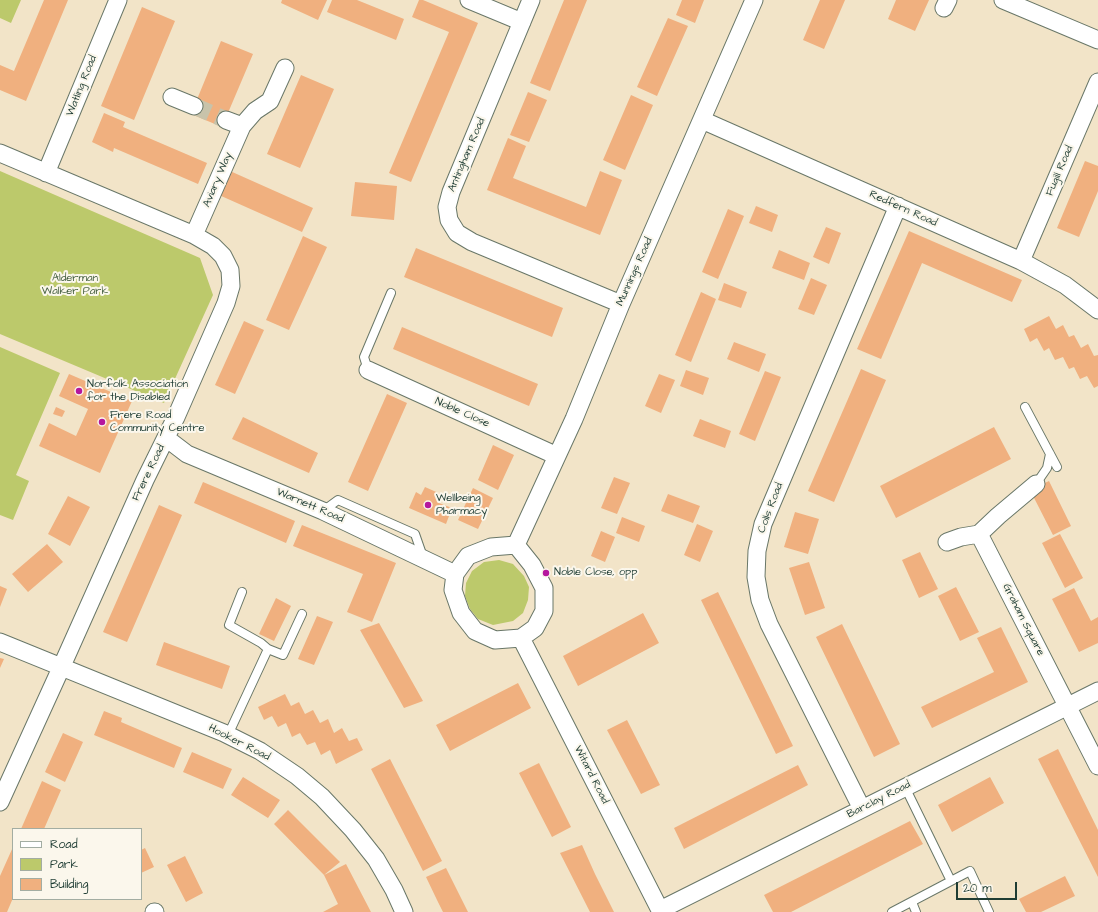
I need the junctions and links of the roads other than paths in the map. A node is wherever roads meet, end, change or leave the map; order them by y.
1 (118, 0) edge
2 (469, 0) edge
3 (531, 0) edge
4 (754, 0) edge
5 (1003, 0) edge
6 (522, 22) junction
7 (1098, 40) edge
8 (285, 68) dead end
9 (1098, 82) edge
10 (172, 97) dead end
11 (194, 106) tunnel mouth
12 (226, 120) tunnel mouth
13 (702, 120) junction
14 (242, 126) junction
15 (0, 153) edge
16 (46, 173) junction
17 (898, 206) junction
18 (194, 235) junction
19 (1021, 261) junction
20 (391, 294) dead end
21 (622, 304) junction
22 (1098, 310) edge
23 (368, 370) joint
24 (1025, 407) dead end
25 (166, 438) junction
26 (1050, 454) junction
27 (557, 456) junction
28 (1057, 468) dead end
29 (1036, 484) joint
30 (979, 534) junction
31 (947, 542) dead end
32 (516, 545) junction
33 (455, 574) junction
34 (242, 592) dead end
35 (302, 614) dead end
36 (521, 638) junction
37 (0, 642) edge
38 (268, 649) junction
39 (61, 668) junction
40 (1098, 691) edge
41 (1068, 706) junction
42 (228, 735) junction
43 (1098, 766) edge
44 (905, 787) junction
45 (0, 802) edge
46 (862, 809) junction
47 (951, 881) junction
48 (912, 902) junction
49 (661, 911) edge
50 (404, 912) edge
51 (892, 912) edge
52 (916, 912) edge
53 (989, 912) edge

1 - 16 street, Watling Road
2 - 6 street
3 - 6 street, Antingham Road
4 - 13 street, Munnings Road
5 - 7 street
6 - 21 street, Antingham Road
8 - 14 street, Aviary Way
9 - 19 street, Fugill Road
10 - 11 street
12 - 14 street
13 - 17 street, Redfern Road
13 - 21 street, Munnings Road
14 - 18 street, Aviary Way
15 - 16 street, Frere Road
16 - 18 street, Frere Road
17 - 19 street, Redfern Road
17 - 46 street, Colls Road
18 - 25 street, Frere Road
19 - 22 street, Redfern Road
20 - 23 lane
21 - 27 street, Munnings Road
23 - 27 street, Noble Close
24 - 26 lane
25 - 33 street, Warnett Road
25 - 39 street, Frere Road
26 - 28 lane
26 - 29 lane
27 - 32 street, Munnings Road
29 - 30 street
30 - 31 street
30 - 41 street, Graham Square
32 - 33 street
32 - 36 street
33 - 36 street
34 - 38 lane
35 - 38 lane
36 - 49 street, Witard Road
37 - 39 street, Hooker Road
38 - 42 lane
39 - 42 street, Hooker Road
39 - 45 street, Frere Road
40 - 41 street, Barclay Road
41 - 43 street, Graham Square
41 - 44 street, Barclay Road
42 - 50 street, Hooker Road
44 - 46 street, Barclay Road
44 - 47 lane
46 - 49 street, Barclay Road
47 - 48 lane
47 - 53 lane
48 - 51 lane
48 - 52 lane

